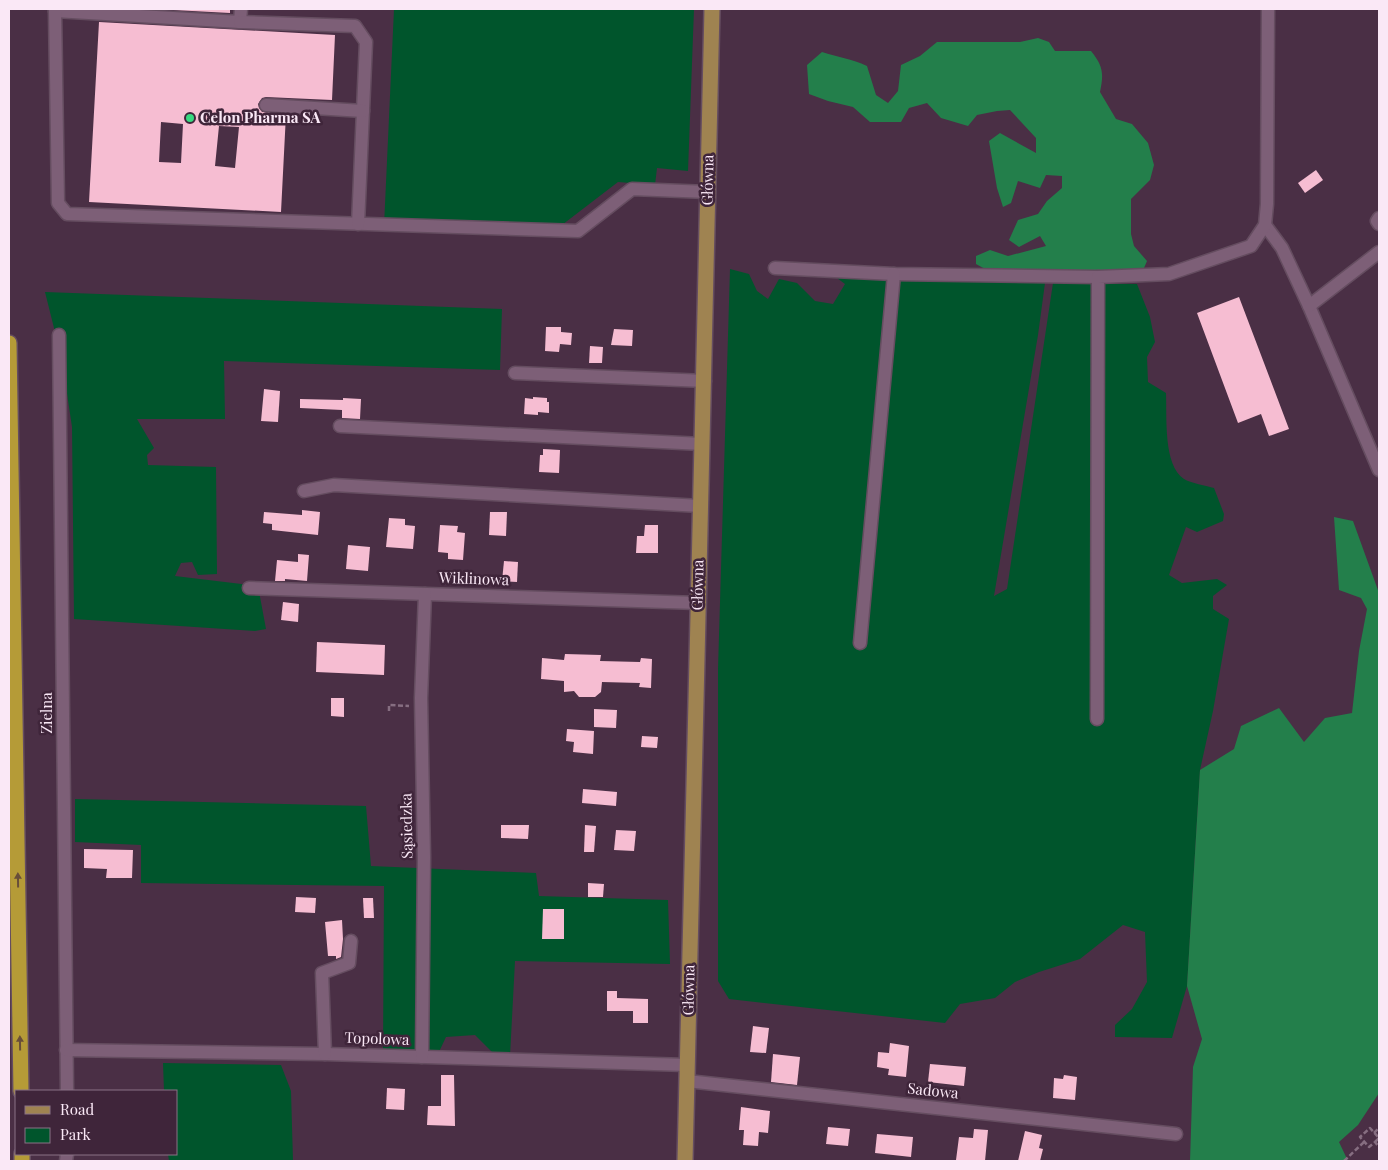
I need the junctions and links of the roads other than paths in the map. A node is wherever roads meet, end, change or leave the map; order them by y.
1 (241, 9) edge
2 (712, 9) edge
3 (1268, 9) edge
4 (55, 10) edge
5 (240, 22) junction
6 (266, 105) dead end
7 (363, 111) junction
8 (708, 192) junction
9 (1379, 218) edge
10 (358, 224) junction
11 (1379, 224) edge
12 (1265, 225) junction
13 (1379, 252) edge
14 (775, 268) dead end
15 (894, 274) junction
16 (1098, 277) junction
17 (1309, 306) junction
18 (59, 335) dead end
19 (9, 343) edge
20 (515, 373) dead end
21 (705, 382) junction
22 (340, 426) dead end
23 (702, 444) junction
24 (1379, 470) edge
25 (304, 491) dead end
26 (700, 506) junction
27 (249, 588) dead end
28 (425, 594) junction
29 (698, 603) junction
30 (860, 642) dead end
31 (1097, 719) dead end
32 (351, 941) dead end
33 (66, 1050) junction
34 (325, 1054) junction
35 (422, 1057) junction
36 (687, 1065) junction
37 (687, 1081) junction
38 (21, 1090) edge
39 (67, 1090) edge
40 (1176, 1134) dead end
41 (685, 1161) edge

1 - 5 street
2 - 8 main road, Główna
3 - 12 street
4 - 5 street
4 - 10 street
5 - 7 street
6 - 7 street
7 - 10 street
8 - 10 street
8 - 21 main road, Główna
9 - 11 street
12 - 16 street
12 - 17 street
13 - 17 street
14 - 15 street
15 - 16 street
15 - 30 street
16 - 31 street
17 - 24 street
18 - 33 street, Zielna
38 -> 19 highway
20 - 21 street
21 - 23 main road, Główna
22 - 23 street
23 - 26 main road, Główna
25 - 26 street
26 - 29 main road, Główna
27 - 28 street, Wiklinowa
28 - 29 street, Wiklinowa
28 - 35 street, Sąsiedzka
29 - 36 main road, Główna
32 - 34 street
33 - 34 street, Topolowa
33 - 39 street, Zielna
34 - 35 street, Topolowa
35 - 36 street, Topolowa
36 - 37 main road, Główna
37 - 40 street, Sadowa
37 - 41 main road, Główna

